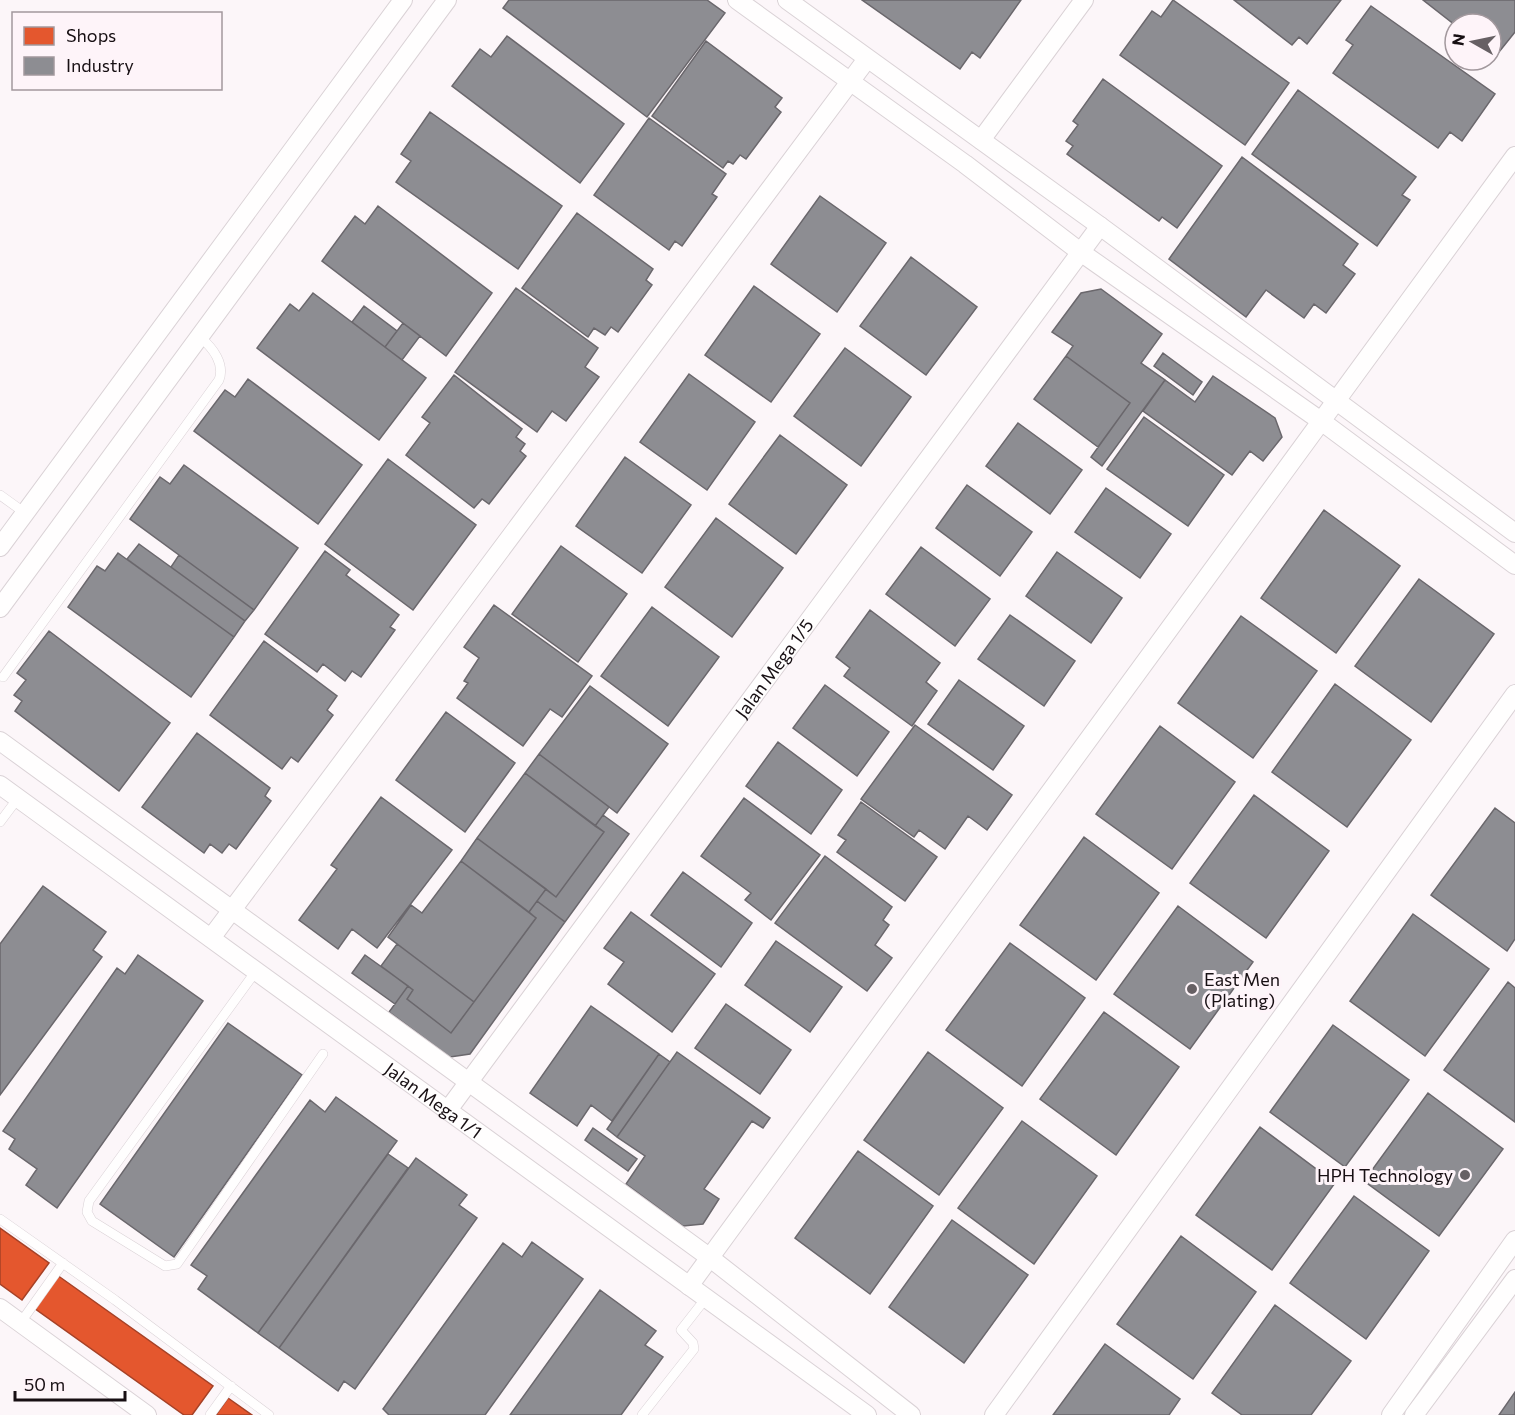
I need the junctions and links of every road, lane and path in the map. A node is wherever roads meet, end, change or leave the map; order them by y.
1 (403, 0) edge
2 (447, 0) edge
3 (737, 0) edge
4 (787, 0) edge
5 (1084, 0) edge
6 (867, 59) junction
7 (850, 83) junction
8 (981, 141) junction
9 (1515, 156) edge
10 (1100, 226) junction
11 (1079, 251) junction
12 (201, 338) junction
13 (1336, 399) junction
14 (1321, 421) junction
15 (0, 495) edge
16 (25, 513) junction
17 (1515, 533) edge
18 (0, 547) edge
19 (1515, 565) edge
20 (0, 608) edge
21 (3, 677) dead end
22 (1515, 694) edge
23 (0, 741) edge
24 (0, 785) edge
25 (18, 798) junction
26 (0, 822) edge
27 (232, 910) junction
28 (211, 938) junction
29 (256, 971) junction
30 (323, 1054) dead end
31 (469, 1083) junction
32 (448, 1110) junction
33 (0, 1219) edge
34 (1515, 1240) edge
35 (709, 1257) junction
36 (63, 1263) junction
37 (1515, 1279) edge
38 (689, 1286) junction
39 (706, 1298) junction
40 (0, 1308) edge
41 (21, 1322) junction
42 (231, 1386) junction
43 (147, 1415) edge
44 (210, 1415) edge
45 (269, 1415) edge
46 (642, 1415) edge
47 (867, 1415) edge
48 (911, 1415) edge
49 (994, 1415) edge
50 (1391, 1415) edge
51 (1414, 1415) edge

1 - 16 street
2 - 12 street
3 - 7 street
4 - 6 street
5 - 8 street
6 - 7 street
6 - 8 street
7 - 11 street
7 - 27 street
8 - 10 street
9 - 13 street
10 - 11 street, Jalan Mega 1/5
10 - 13 street
11 - 14 street
11 - 31 street, Jalan Mega 1/5
12 - 20 street
12 - 21 lane
13 - 14 street
13 - 17 street
14 - 19 street
14 - 35 street
15 - 16 lane
16 - 18 street
22 - 49 street
23 - 27 street
24 - 25 street, Jalan Mega 1/1
25 - 26 lane
25 - 28 street, Jalan Mega 1/1
27 - 28 street
27 - 31 street
28 - 29 street, Jalan Mega 1/1
29 - 30 lane
29 - 32 street, Jalan Mega 1/1
31 - 32 street, Jalan Mega 1/5
31 - 35 street
32 - 38 street, Jalan Mega 1/1
33 - 36 lane
34 - 50 street
35 - 38 street
35 - 48 street
36 - 41 lane
36 - 42 lane
37 - 51 street
38 - 39 street, Jalan Mega 1/1
39 - 46 lane
39 - 47 street, Jalan Mega 1/1
40 - 41 street
41 - 43 street
42 - 44 lane
42 - 45 lane

